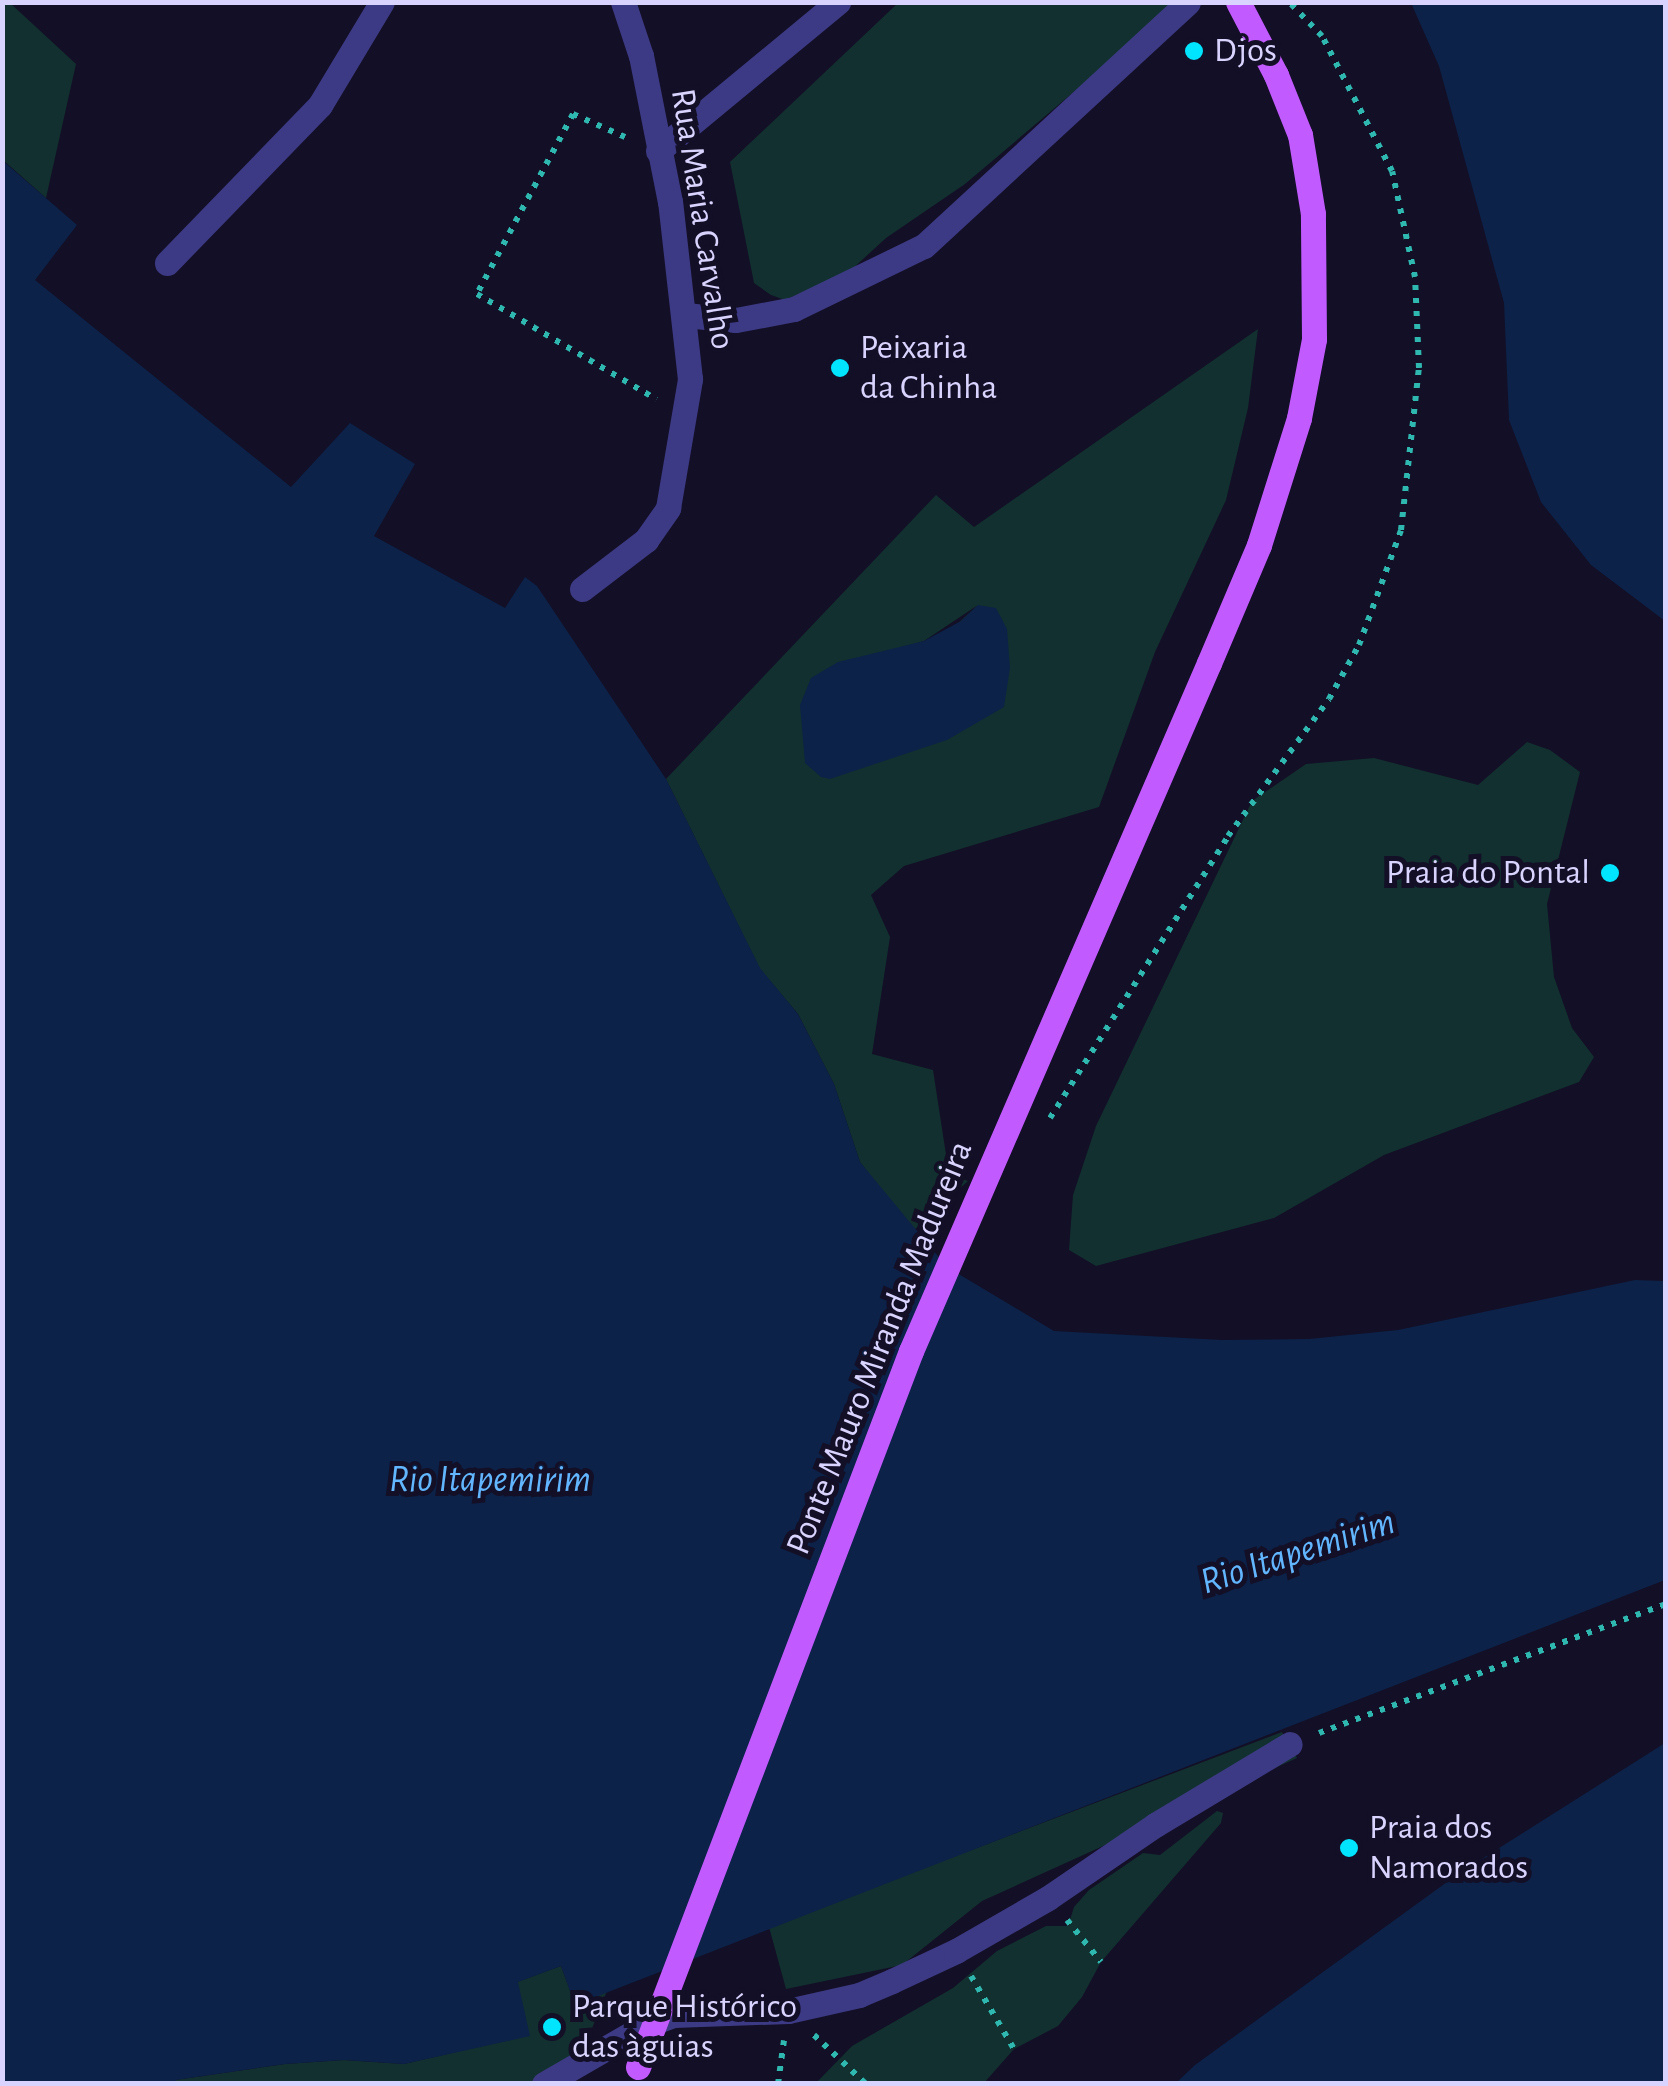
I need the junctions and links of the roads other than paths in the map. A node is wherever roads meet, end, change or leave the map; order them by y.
1 (382, 2) edge
2 (623, 2) edge
3 (838, 2) edge
4 (1188, 2) edge
5 (1238, 2) edge
6 (658, 151) junction
7 (167, 263) dead end
8 (685, 315) junction
9 (582, 589) dead end
10 (1290, 1744) road end
11 (636, 2076) edge
12 (544, 2084) edge

1 - 7 street
2 - 6 street, Rua Maria Carvalho
3 - 6 street
4 - 8 street
5 - 11 main road, Ponte Mauro Miranda Madureira, bridge
6 - 8 street, Rua Maria Carvalho
8 - 9 street, Rua Maria Carvalho
10 - 12 street

